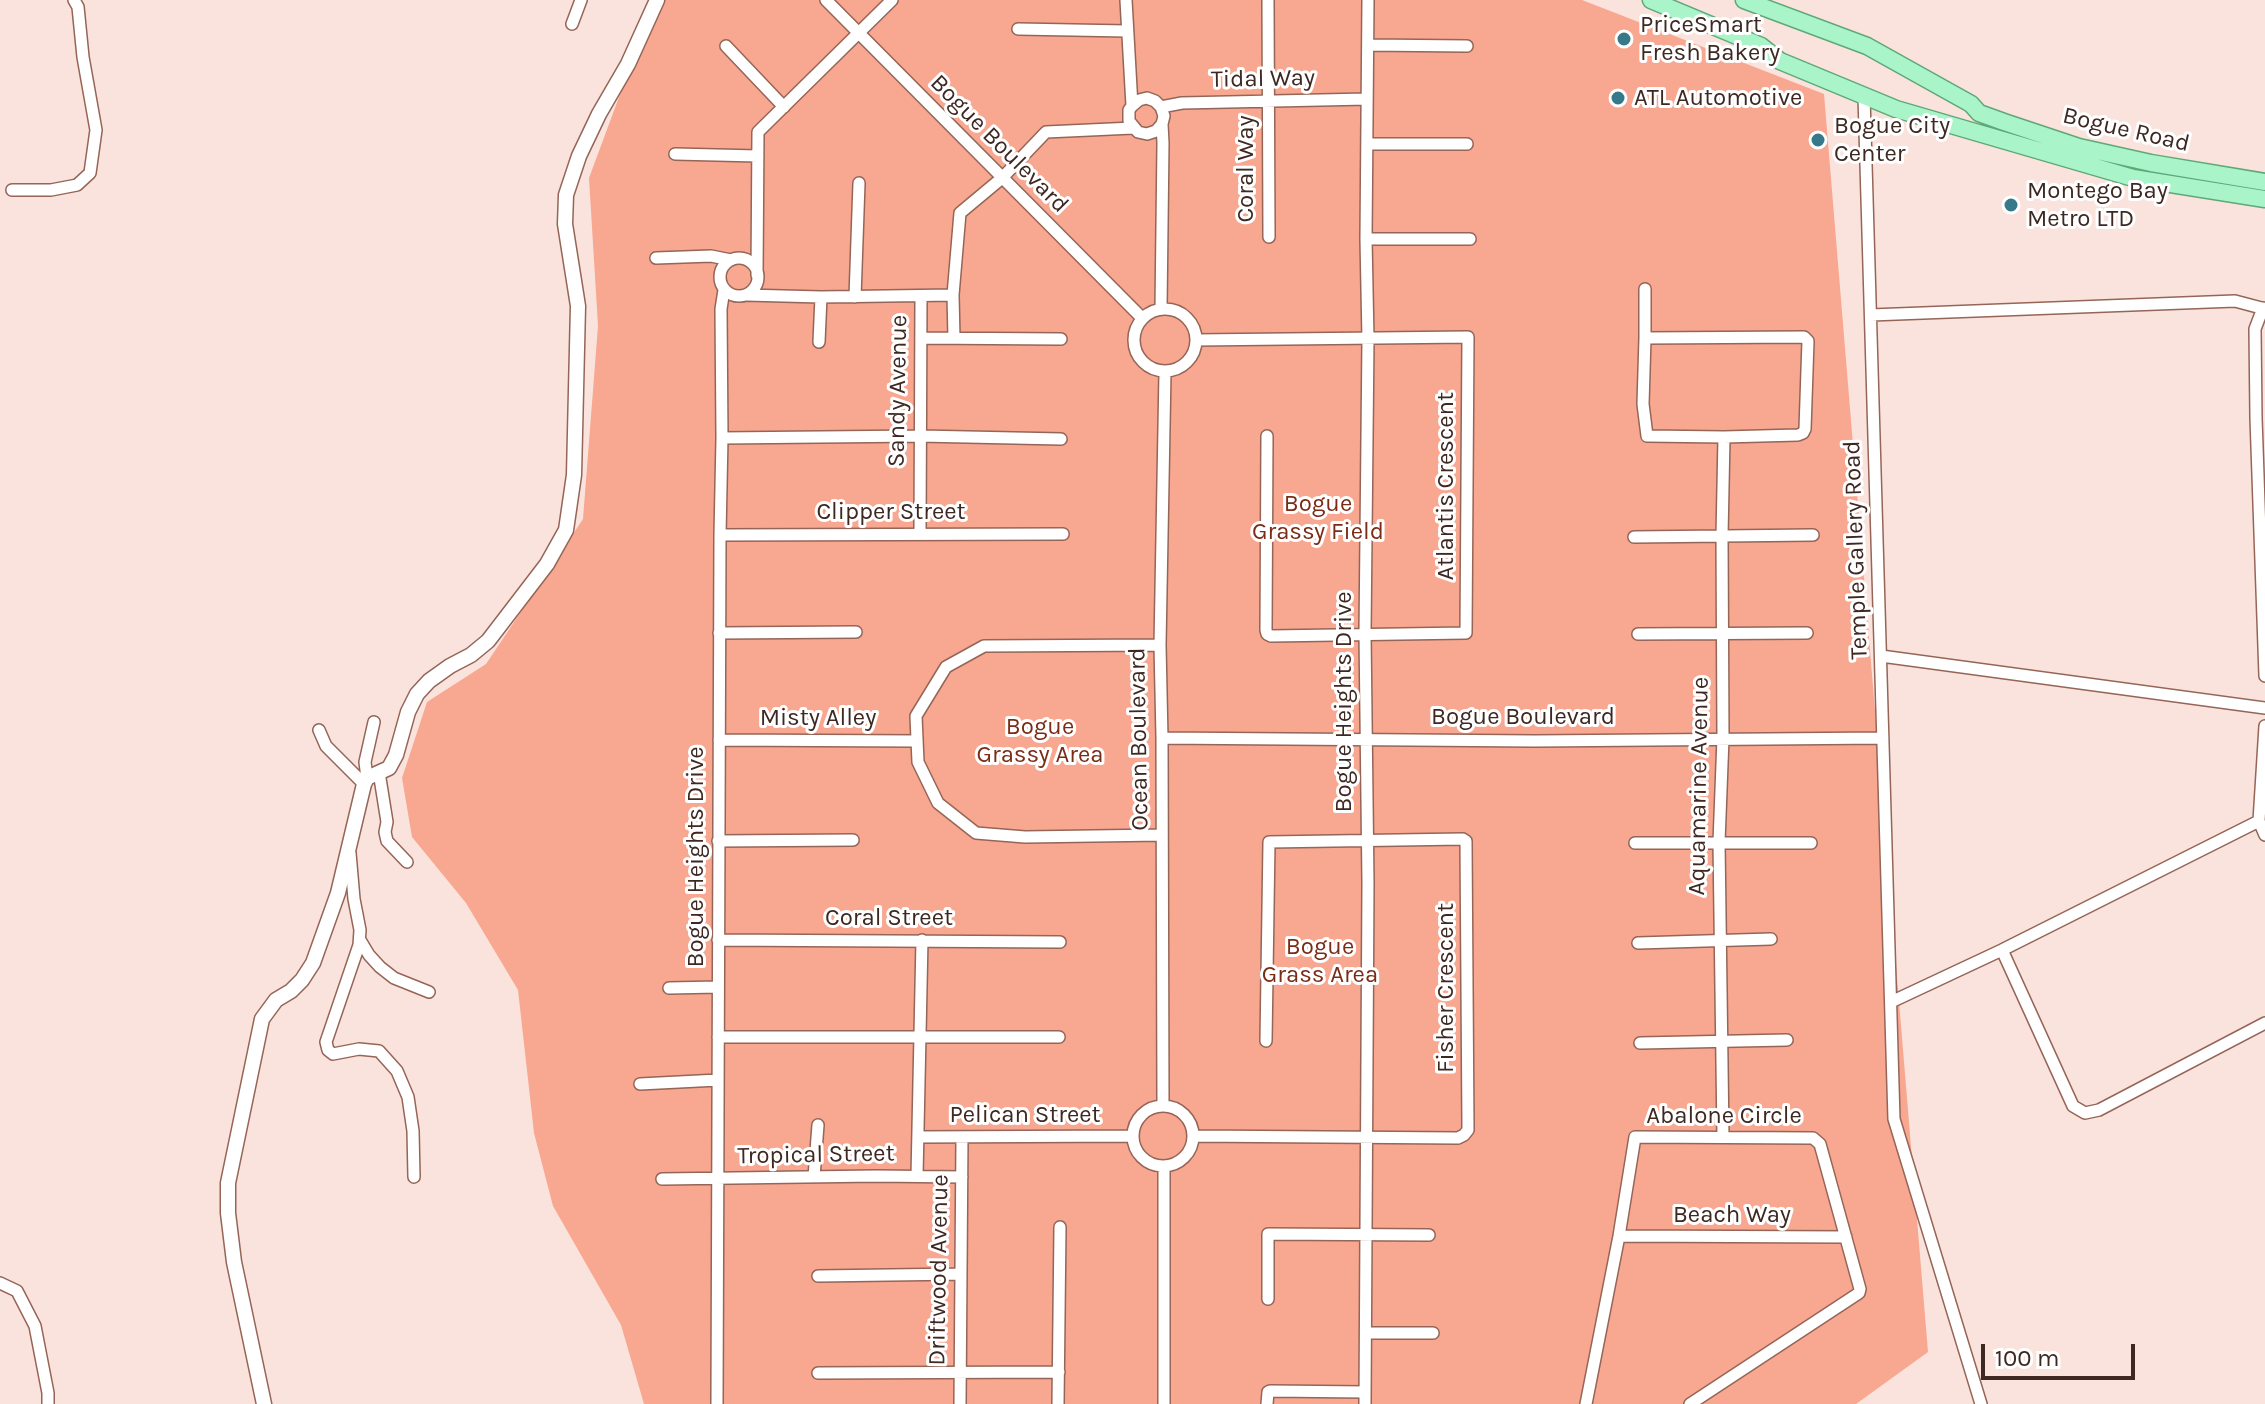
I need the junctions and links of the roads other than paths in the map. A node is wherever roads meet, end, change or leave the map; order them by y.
1 (74, 0) edge
2 (581, 0) edge
3 (657, 0) edge
4 (826, 0) edge
5 (892, 0) edge
6 (1126, 0) edge
7 (1268, 0) edge
8 (1368, 0) edge
9 (1651, 0) edge
10 (1744, 0) edge
11 (572, 24) dead end
12 (1018, 29) dead end
13 (1127, 31) junction
14 (859, 34) junction
15 (1368, 45) junction
16 (726, 46) dead end
17 (1467, 46) dead end
18 (1864, 96) junction
19 (1367, 99) junction
20 (1268, 101) junction
21 (1132, 106) junction
22 (784, 107) junction
23 (1161, 107) junction
24 (1162, 124) junction
25 (1133, 128) junction
26 (1367, 144) junction
27 (1467, 144) dead end
28 (675, 154) dead end
29 (758, 156) junction
30 (1002, 178) junction
31 (2265, 182) edge
32 (859, 183) dead end
33 (12, 190) dead end
34 (2265, 199) edge
35 (1269, 237) dead end
36 (1366, 239) junction
37 (1470, 239) dead end
38 (758, 246) junction
39 (656, 258) dead end
40 (732, 263) junction
41 (757, 279) junction
42 (1645, 289) dead end
43 (724, 290) junction
44 (953, 295) junction
45 (743, 296) junction
46 (765, 297) junction
47 (821, 297) junction
48 (855, 297) junction
49 (921, 297) junction
50 (2264, 308) edge
51 (721, 309) junction
52 (1161, 309) junction
53 (1871, 315) junction
54 (1142, 318) junction
55 (921, 338) junction
56 (954, 338) junction
57 (1645, 338) junction
58 (1061, 339) dead end
59 (1368, 339) junction
60 (1196, 340) junction
61 (819, 342) dead end
62 (1165, 372) junction
63 (920, 436) junction
64 (1267, 436) dead end
65 (1724, 437) junction
66 (722, 438) junction
67 (1061, 439) dead end
68 (920, 533) junction
69 (1063, 534) dead end
70 (720, 535) junction
71 (1813, 535) dead end
72 (1722, 536) junction
73 (1634, 537) dead end
74 (856, 632) dead end
75 (719, 633) junction
76 (1365, 633) junction
77 (1807, 633) dead end
78 (1638, 634) dead end
79 (1724, 634) junction
80 (1160, 645) junction
81 (1881, 656) junction
82 (2265, 676) edge
83 (2265, 708) edge
84 (374, 722) dead end
85 (2265, 726) edge
86 (319, 730) dead end
87 (1162, 738) junction
88 (1723, 738) junction
89 (1883, 738) junction
90 (1366, 739) junction
91 (719, 740) junction
92 (917, 741) junction
93 (370, 778) junction
94 (2259, 821) junction
95 (1162, 835) junction
96 (2265, 835) edge
97 (853, 840) dead end
98 (718, 841) junction
99 (1367, 841) junction
100 (1719, 842) junction
101 (1635, 843) dead end
102 (1811, 843) dead end
103 (349, 849) junction
104 (407, 862) dead end
105 (360, 939) junction
106 (1720, 939) junction
107 (1771, 939) dead end
108 (718, 940) junction
109 (922, 940) junction
110 (1060, 942) dead end
111 (1638, 943) dead end
112 (2002, 950) junction
113 (718, 987) junction
114 (669, 988) dead end
115 (429, 992) dead end
116 (1891, 1002) junction
117 (2265, 1023) edge
118 (718, 1037) junction
119 (1059, 1037) dead end
120 (920, 1038) junction
121 (1787, 1040) dead end
122 (1266, 1041) dead end
123 (1724, 1042) junction
124 (1640, 1043) dead end
125 (718, 1080) junction
126 (640, 1084) dead end
127 (1163, 1106) junction
128 (818, 1125) dead end
129 (1133, 1136) junction
130 (1193, 1136) junction
131 (918, 1137) junction
132 (962, 1137) junction
133 (1367, 1137) junction
134 (1723, 1137) junction
135 (1164, 1166) junction
136 (917, 1176) junction
137 (414, 1177) dead end
138 (814, 1177) junction
139 (962, 1177) junction
140 (662, 1179) dead end
141 (719, 1179) junction
142 (1060, 1227) dead end
143 (1366, 1234) junction
144 (1429, 1235) dead end
145 (1619, 1236) junction
146 (1846, 1237) junction
147 (961, 1274) junction
148 (818, 1276) dead end
149 (0, 1283) edge
150 (1268, 1299) dead end
151 (1366, 1333) junction
152 (1433, 1333) dead end
153 (1059, 1372) junction
154 (818, 1373) dead end
155 (960, 1373) junction
156 (1365, 1398) edge
157 (48, 1404) edge
158 (264, 1404) edge
159 (717, 1404) edge
160 (960, 1404) edge
161 (1058, 1404) edge
162 (1164, 1404) edge
163 (1267, 1404) edge
164 (1586, 1404) edge
165 (1690, 1404) edge
166 (1981, 1404) edge

1 - 33 street
2 - 11 street
3 - 93 street
4 - 14 street, Bogue Boulevard
5 - 14 street
6 - 13 street
7 - 20 street, Coral Way
8 - 15 street, Bogue Heights Drive
9 - 18 main road, Bogue Road
10 - 31 main road, Bogue Road
12 - 13 street
13 - 21 street
14 - 22 street
14 - 30 street, Bogue Boulevard
15 - 17 street
15 - 19 street, Bogue Heights Drive
16 - 22 street
18 - 34 main road, Bogue Road
18 - 53 street, Temple Gallery Road
19 - 20 street, Tidal Way
19 - 26 street, Bogue Heights Drive
20 - 23 street, Tidal Way
20 - 35 street, Coral Way
21 - 23 street
21 - 25 street
22 - 29 street
23 - 24 street
24 - 25 street
24 - 52 street
25 - 30 street
26 - 27 street
26 - 36 street, Bogue Heights Drive
28 - 29 street
29 - 38 street
30 - 44 street
30 - 54 street, Bogue Boulevard
32 - 48 street
36 - 37 street
36 - 59 street, Bogue Heights Drive
38 - 40 street
38 - 41 street
39 - 40 street
40 - 41 street
40 - 43 street
41 - 45 street
41 - 46 street
42 - 57 street
43 - 45 street
43 - 51 street, Bogue Heights Drive
44 - 49 street, Sandy Avenue
44 - 56 street
45 - 46 street, Sandy Avenue
45 - 51 street
46 - 47 street, Sandy Avenue
47 - 48 street, Sandy Avenue
47 - 61 street
48 - 49 street, Sandy Avenue
49 - 55 street, Sandy Avenue
50 - 53 street
50 - 82 street
51 - 66 street, Bogue Heights Drive
52 - 54 street
52 - 60 street
53 - 81 street, Temple Gallery Road
54 - 62 street
55 - 56 street
55 - 63 street, Sandy Avenue
56 - 58 street
57 - 65 street
57 - 65 street
59 - 60 street
59 - 76 street, Bogue Heights Drive
59 - 76 street, Atlantis Crescent
60 - 62 street
62 - 80 street, Ocean Boulevard
63 - 66 street
63 - 67 street
63 - 68 street, Sandy Avenue
64 - 76 street
65 - 72 street, Aquamarine Avenue
66 - 70 street, Bogue Heights Drive
68 - 69 street, Clipper Street
68 - 70 street, Clipper Street
70 - 75 street, Bogue Heights Drive
71 - 72 street
72 - 73 street
72 - 79 street, Aquamarine Avenue
74 - 75 street
75 - 91 street, Bogue Heights Drive
76 - 90 street, Bogue Heights Drive
77 - 79 street
78 - 79 street
79 - 88 street, Aquamarine Avenue
80 - 87 street, Ocean Boulevard
80 - 92 street
81 - 83 street
81 - 89 street, Temple Gallery Road
84 - 93 street
85 - 94 street
86 - 93 street
87 - 90 street, Bogue Boulevard
87 - 95 street, Ocean Boulevard
88 - 89 street, Bogue Boulevard
88 - 90 street, Bogue Boulevard
88 - 100 street, Aquamarine Avenue
89 - 116 street, Temple Gallery Road
90 - 99 street, Bogue Heights Drive
91 - 92 street, Misty Alley
91 - 98 street, Bogue Heights Drive
92 - 95 street
93 - 103 street
93 - 104 street
94 - 96 street
94 - 112 street
95 - 127 street, Ocean Boulevard
97 - 98 street
98 - 108 street, Bogue Heights Drive
99 - 122 street
99 - 133 street, Bogue Heights Drive
99 - 133 street, Fisher Crescent
100 - 101 street
100 - 102 street
100 - 106 street, Aquamarine Avenue
103 - 105 street
103 - 158 street
105 - 115 street
105 - 137 street
106 - 107 street
106 - 111 street
106 - 123 street, Aquamarine Avenue
108 - 109 street, Coral Street
108 - 113 street, Bogue Heights Drive
109 - 110 street, Coral Street
109 - 120 street
112 - 116 street
112 - 117 street
113 - 114 street
113 - 118 street, Bogue Heights Drive
116 - 166 street, Temple Gallery Road
118 - 120 street
118 - 125 street, Bogue Heights Drive
119 - 120 street
120 - 131 street
121 - 123 street
123 - 124 street
123 - 134 street, Aquamarine Avenue
125 - 126 street
125 - 141 street, Bogue Heights Drive
127 - 129 street
127 - 130 street
128 - 138 street
129 - 132 street, Pelican Street
129 - 135 street
130 - 133 street
130 - 135 street
131 - 132 street, Pelican Street
131 - 136 street
132 - 139 street, Driftwood Avenue
133 - 143 street, Bogue Heights Drive
134 - 145 street, Abalone Circle
134 - 146 street, Abalone Circle
135 - 162 street
136 - 138 street, Tropical Street
136 - 139 street, Tropical Street
138 - 141 street, Tropical Street
139 - 147 street, Driftwood Avenue
140 - 141 street, Tropical Street
141 - 159 street, Bogue Heights Drive
142 - 153 street
143 - 144 street
143 - 150 street
143 - 151 street, Bogue Heights Drive
145 - 146 street, Beach Way
145 - 164 street, Abalone Circle
146 - 165 street, Abalone Circle
147 - 148 street
147 - 155 street, Driftwood Avenue
149 - 157 street
151 - 152 street
151 - 156 street, Bogue Heights Drive
153 - 155 street
153 - 161 street
154 - 155 street
155 - 160 street, Driftwood Avenue
156 - 163 street

